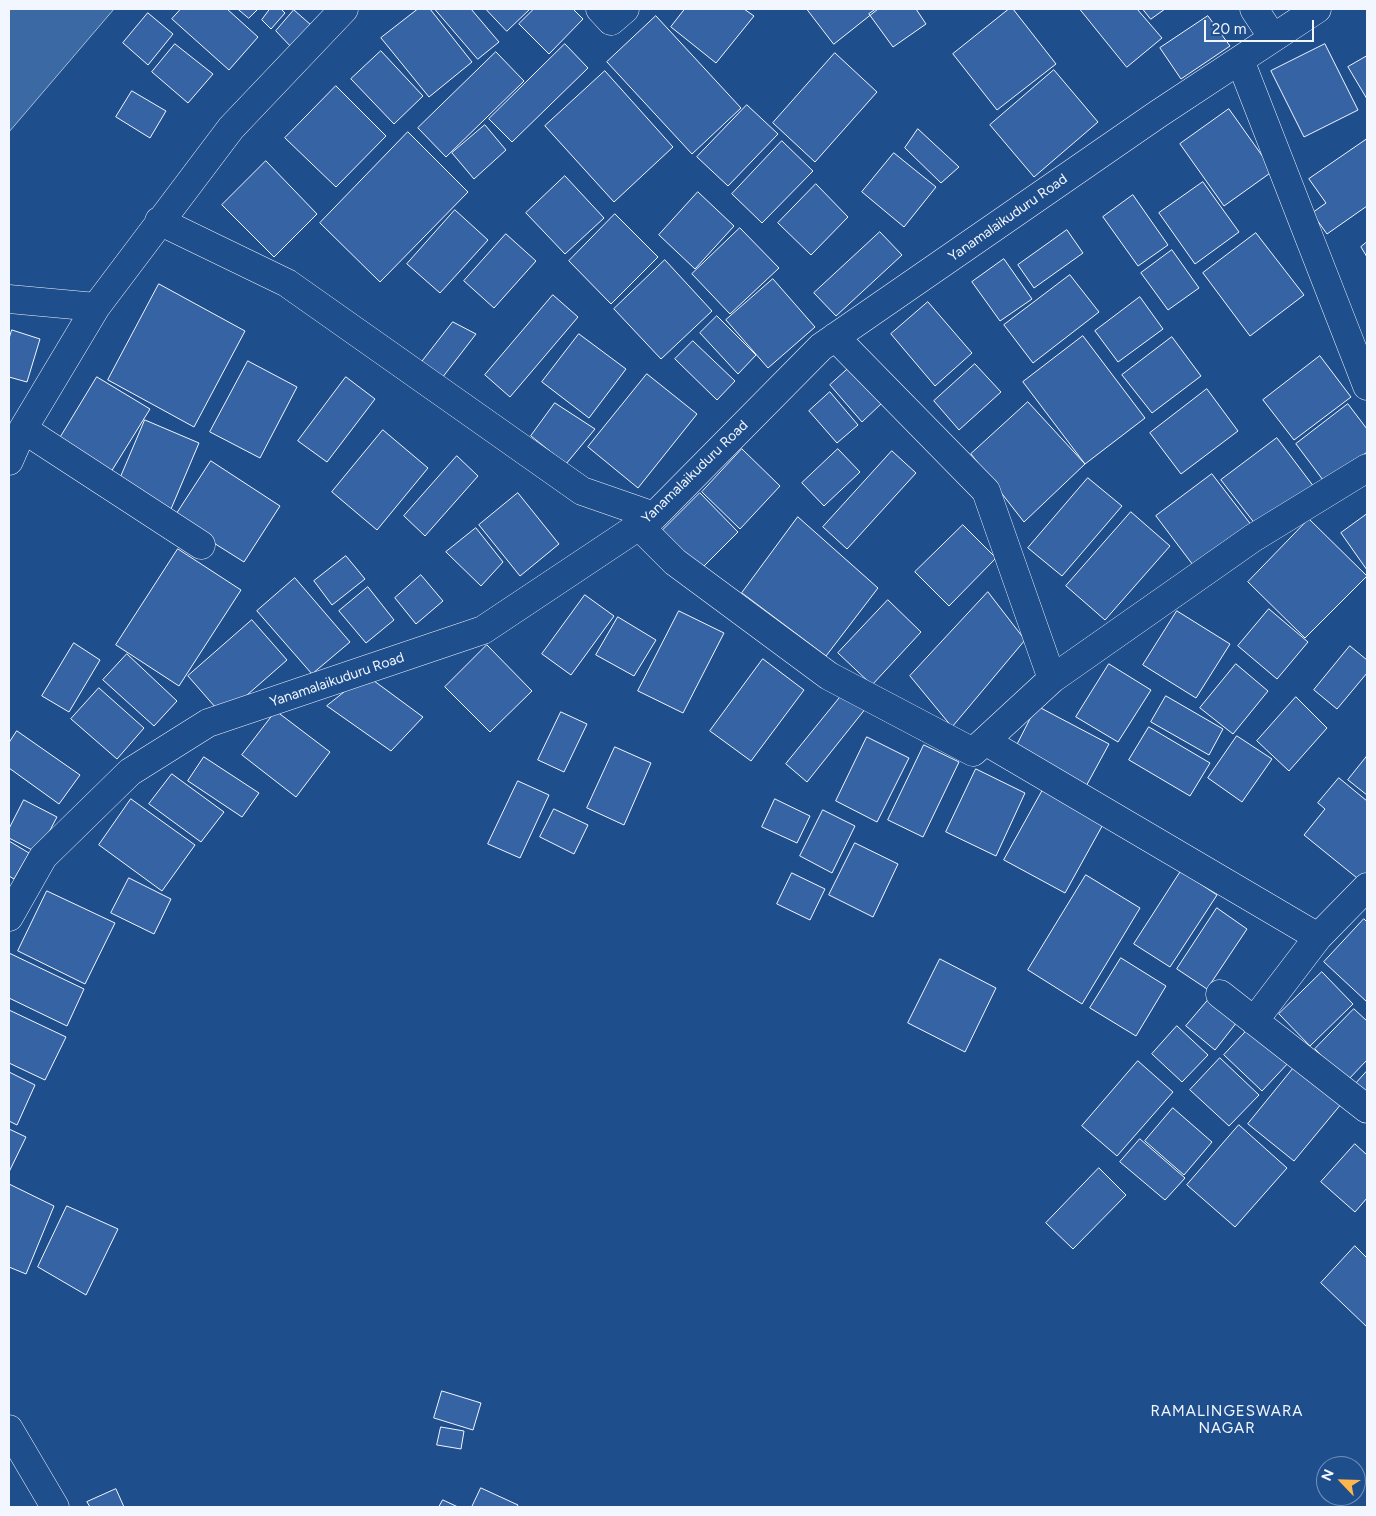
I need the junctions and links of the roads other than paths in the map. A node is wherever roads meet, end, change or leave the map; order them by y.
1 (344, 9) edge
2 (600, 9) edge
3 (625, 9) edge
4 (1254, 9) edge
5 (1317, 9) edge
6 (1273, 38) junction
7 (1240, 60) junction
8 (159, 221) junction
9 (9, 299) edge
10 (96, 307) junction
11 (835, 337) junction
12 (1367, 386) edge
13 (23, 429) junction
14 (9, 461) edge
15 (1367, 468) edge
16 (647, 521) junction
17 (201, 545) dead end
18 (1052, 679) junction
19 (985, 741) junction
20 (1367, 887) edge
21 (9, 917) edge
22 (1318, 937) junction
23 (1220, 994) dead end
24 (1254, 1021) junction
25 (1367, 1109) edge
26 (9, 1429) edge
27 (55, 1507) edge

1 - 8 street
2 - 3 street
4 - 6 street
5 - 6 street, Yanamalaikuduru Road
6 - 7 street, Yanamalaikuduru Road
7 - 11 street, Yanamalaikuduru Road
7 - 12 street
8 - 10 street
8 - 16 street
9 - 10 street
10 - 13 street
11 - 16 street, Yanamalaikuduru Road
11 - 18 street
13 - 14 street
13 - 17 street
15 - 18 street
16 - 19 street
16 - 21 street, Yanamalaikuduru Road
18 - 19 street
19 - 22 street
20 - 22 street
22 - 24 street
23 - 24 street
24 - 25 street
26 - 27 street

